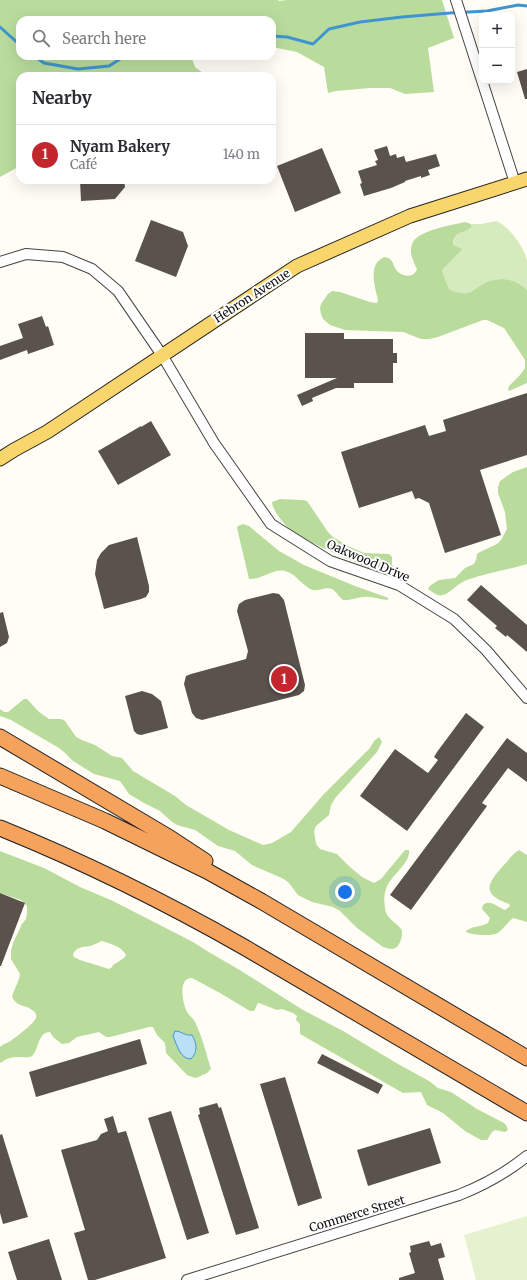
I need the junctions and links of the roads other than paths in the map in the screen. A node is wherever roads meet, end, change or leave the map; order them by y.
1 (456, 1) edge
2 (521, 181) edge
3 (0, 262) edge
4 (162, 355) junction
5 (0, 459) edge
6 (527, 698) edge
7 (0, 737) edge
8 (0, 776) edge
9 (0, 828) edge
10 (247, 893) junction
11 (527, 1058) edge
12 (527, 1113) edge
13 (527, 1156) edge
14 (187, 1280) edge

1 - 2 street
2 - 4 main road, Hebron Avenue
3 - 4 street, Oakwood Drive
4 - 5 main road, Hebron Avenue
4 - 6 street, Oakwood Drive
7 - 10 highway
8 - 10 highway
9 - 12 highway
10 - 11 highway
13 - 14 street, Commerce Street

